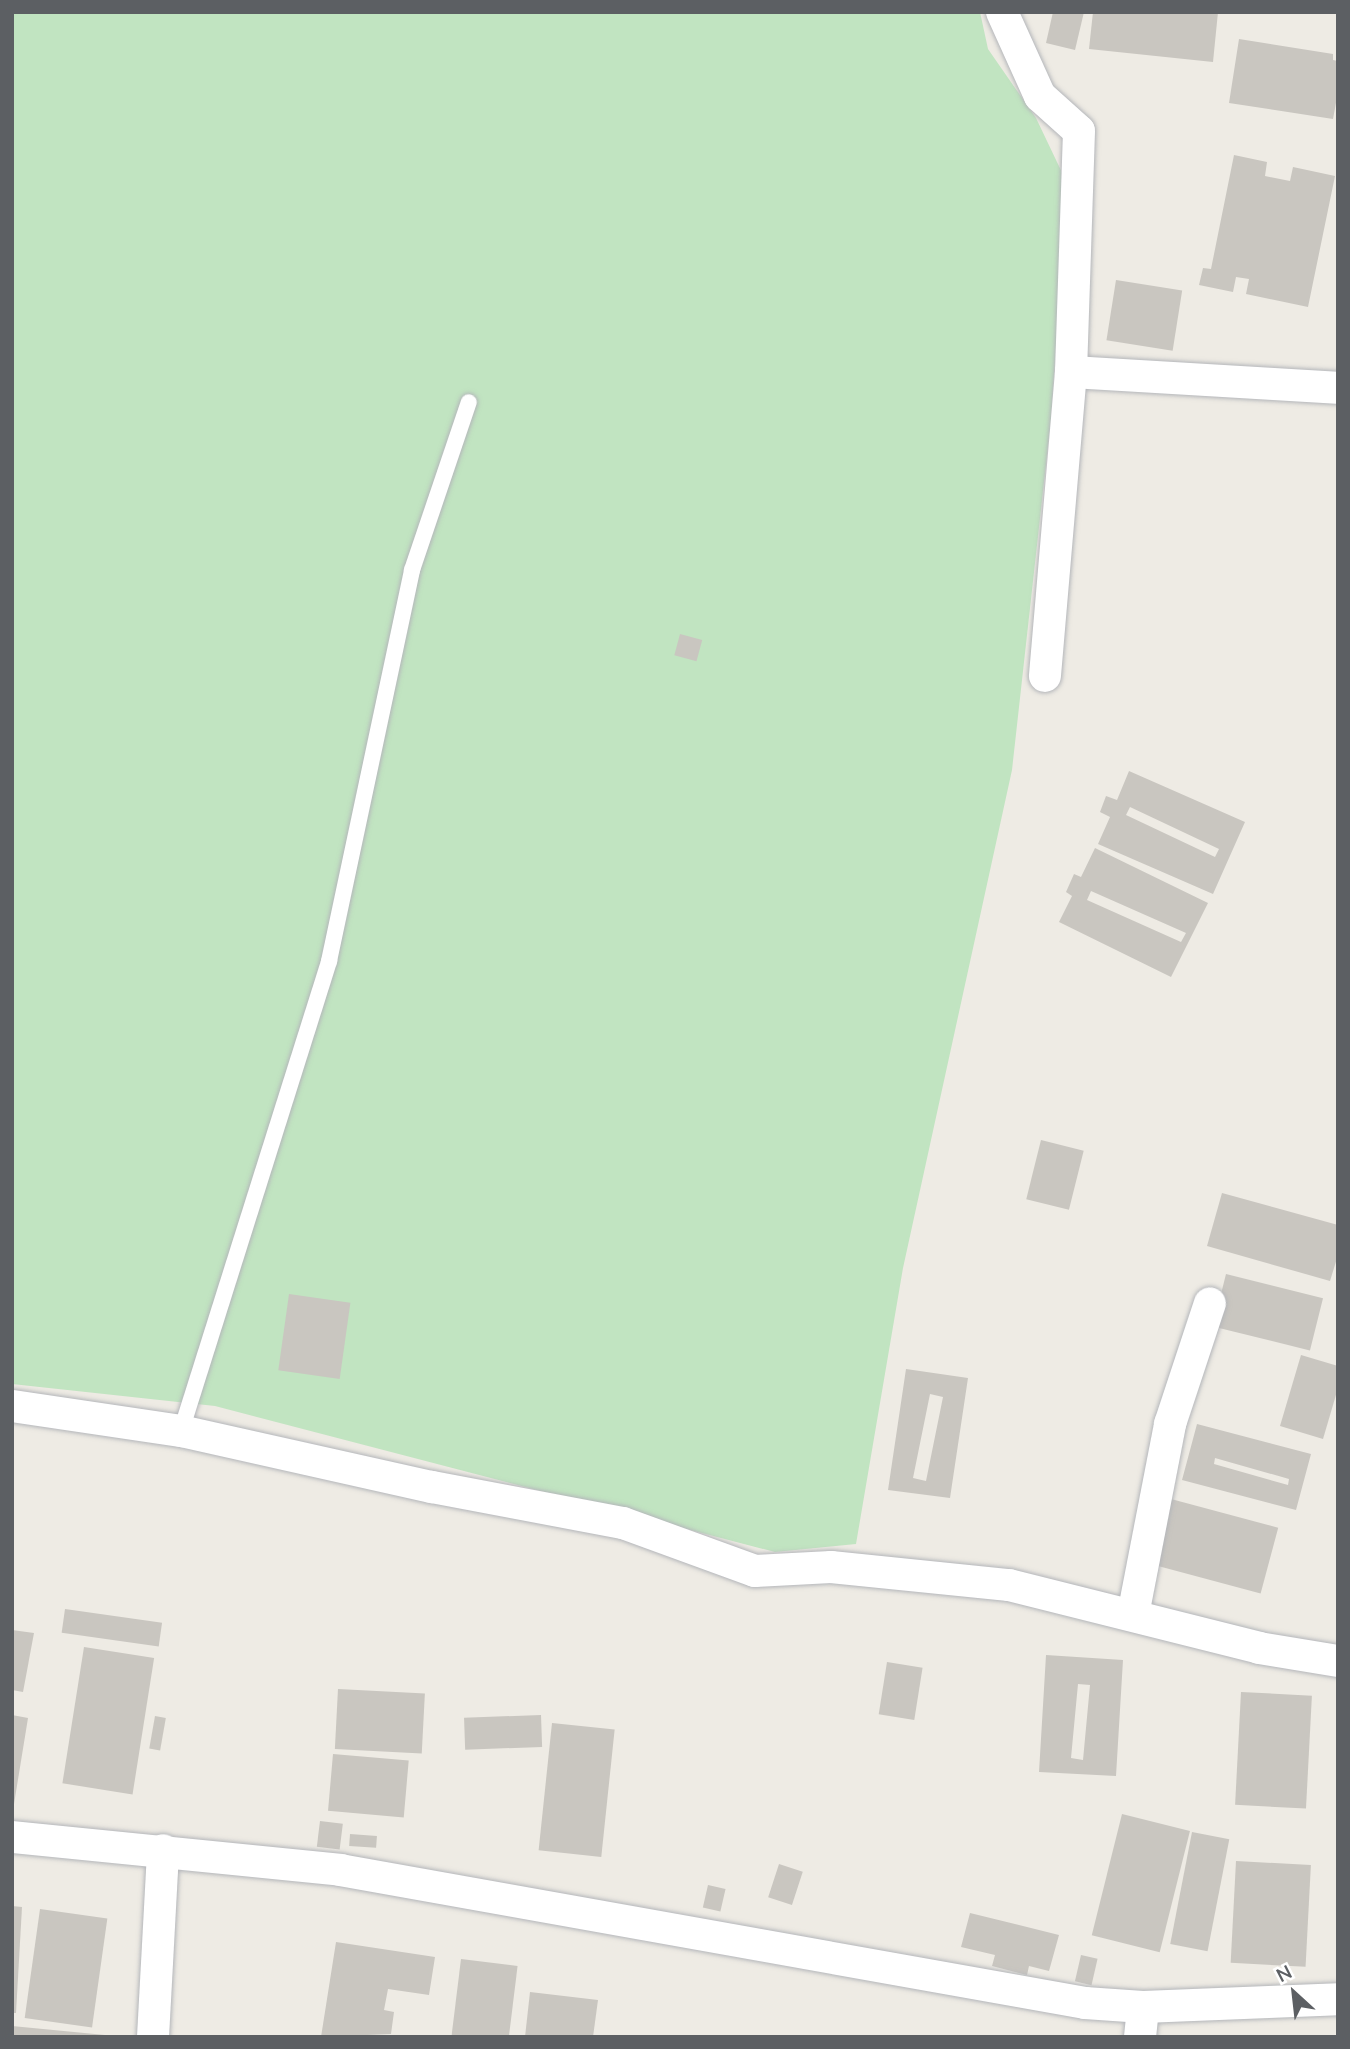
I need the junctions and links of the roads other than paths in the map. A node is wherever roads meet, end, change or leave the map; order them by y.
1 (1002, 12) edge
2 (1071, 372) junction
3 (1338, 387) edge
4 (469, 402) dead end
5 (1045, 676) dead end
6 (1210, 1303) dead end
7 (12, 1406) edge
8 (181, 1431) junction
9 (1133, 1615) junction
10 (1338, 1661) edge
11 (12, 1837) edge
12 (163, 1850) junction
13 (1338, 1998) edge
14 (1141, 2022) edge
15 (153, 2037) edge

1 - 2 street
2 - 3 street
2 - 5 street
4 - 8 lane
6 - 9 street
7 - 8 street
8 - 9 street
9 - 10 street
11 - 12 street
12 - 14 street
12 - 15 street
13 - 14 street

